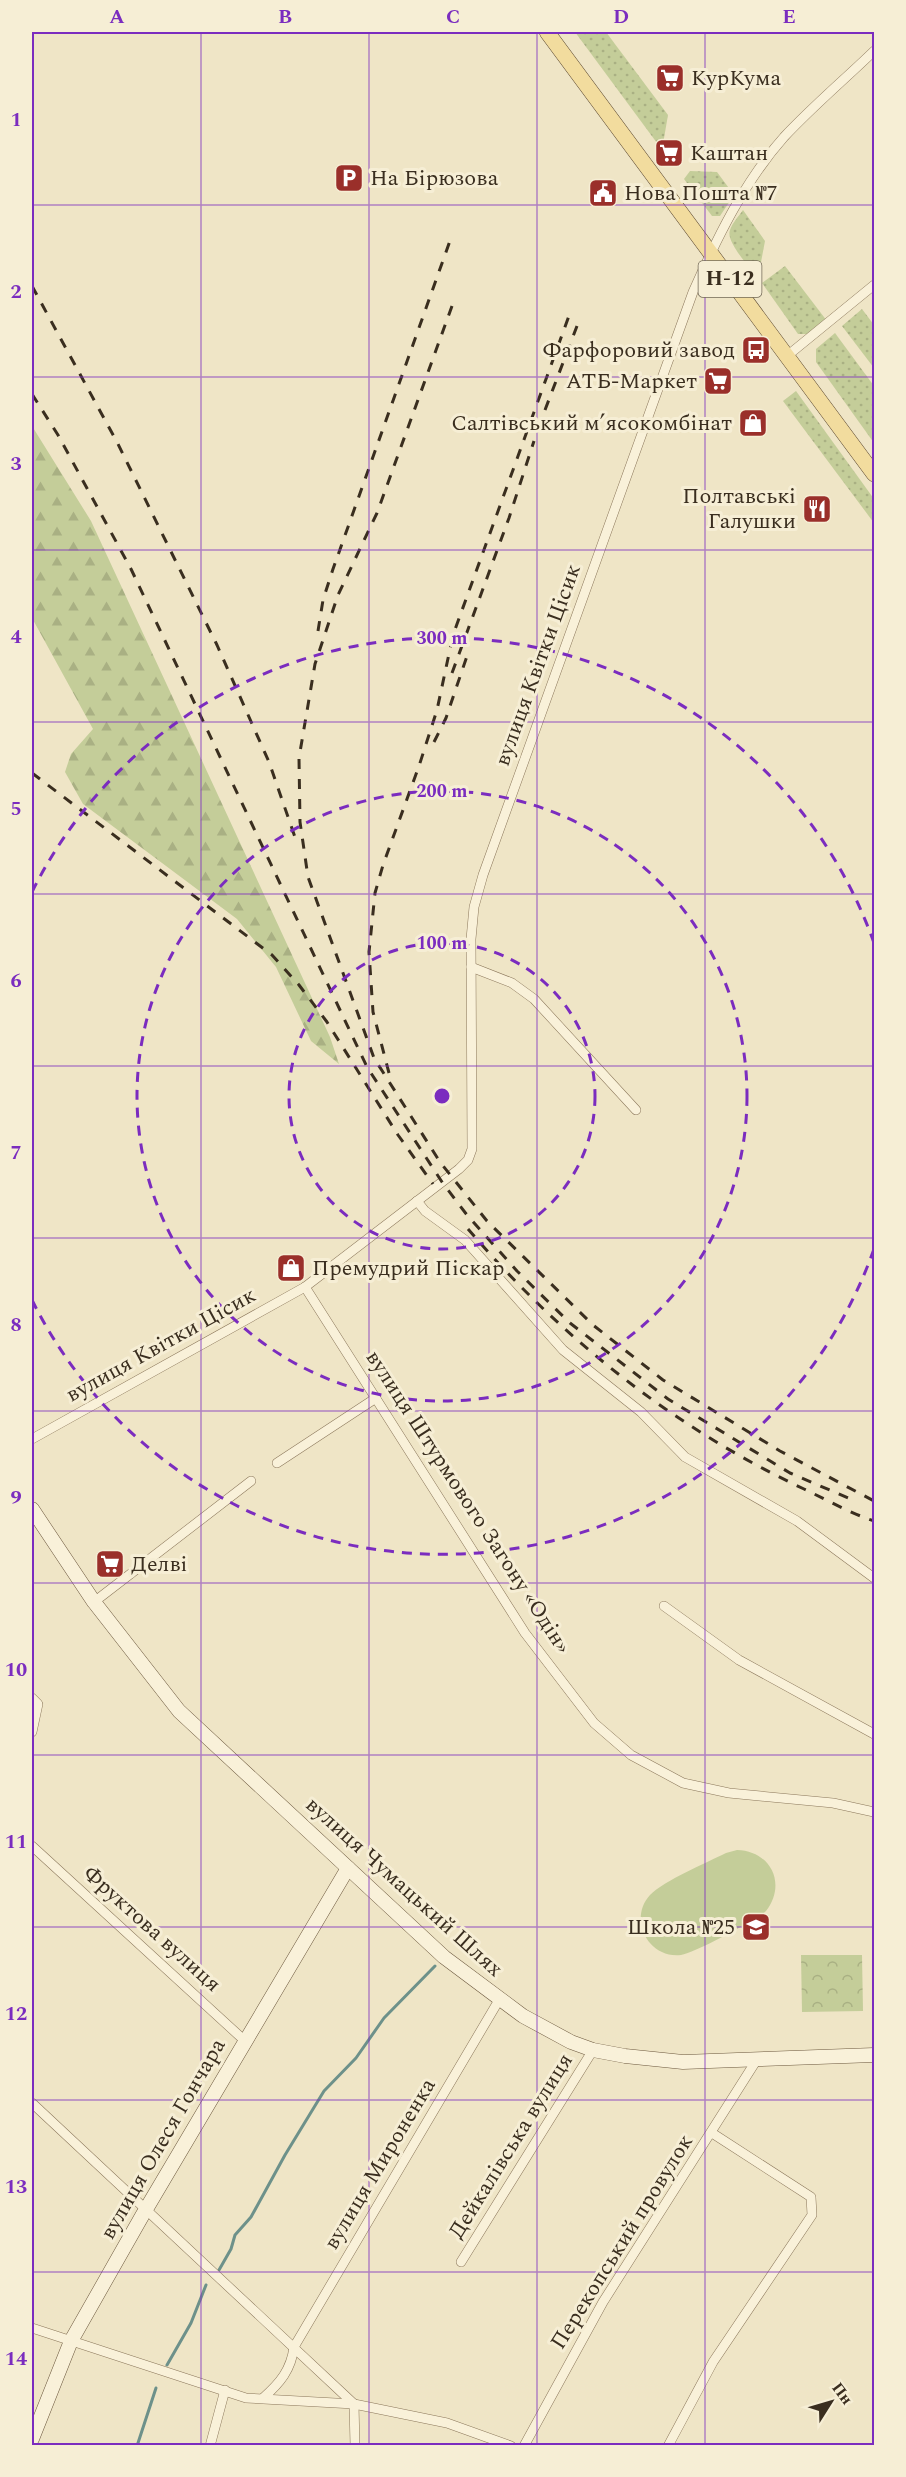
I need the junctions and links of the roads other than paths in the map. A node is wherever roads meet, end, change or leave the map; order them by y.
1 (547, 32) edge
2 (874, 51) edge
3 (711, 252) junction
4 (874, 285) edge
5 (787, 356) junction
6 (874, 474) edge
7 (471, 967) junction
8 (636, 1110) dead end
9 (417, 1202) junction
10 (305, 1287) junction
11 (376, 1398) junction
12 (32, 1438) edge
13 (278, 1463) dead end
14 (251, 1481) dead end
15 (32, 1509) edge
16 (874, 1578) edge
17 (94, 1602) junction
18 (664, 1606) dead end
19 (32, 1698) edge
20 (32, 1732) edge
21 (874, 1734) edge
22 (874, 1812) edge
23 (32, 1849) edge
24 (348, 1868) junction
25 (499, 2000) junction
26 (245, 2041) junction
27 (593, 2050) junction
28 (874, 2055) edge
29 (756, 2061) junction
30 (32, 2103) edge
31 (712, 2133) junction
32 (146, 2208) junction
33 (461, 2262) dead end
34 (32, 2328) edge
35 (71, 2341) junction
36 (294, 2347) junction
37 (225, 2391) junction
38 (263, 2398) junction
39 (354, 2404) junction
40 (33, 2430) edge
41 (210, 2445) edge
42 (355, 2445) edge
43 (511, 2445) edge
44 (524, 2445) edge
45 (668, 2445) edge

1 - 3 main road, Н-12
2 - 3 street, вулиця Квітки Цісик
3 - 5 main road, Н-12
3 - 7 street, вулиця Квітки Цісик
4 - 5 street
5 - 6 main road, Н-12
7 - 8 street
7 - 9 street, вулиця Квітки Цісик
9 - 10 street, вулиця Квітки Цісик
9 - 16 street
10 - 11 street, вулиця Штурмового Загону «Одін»
10 - 12 street, вулиця Квітки Цісик
11 - 13 street
11 - 22 street, вулиця Штурмового Загону «Одін»
14 - 17 street
15 - 17 main road, вулиця Чумацький Шлях
17 - 24 main road, вулиця Чумацький Шлях
18 - 21 street
19 - 20 street
23 - 26 street, Фруктова вулиця
24 - 25 main road, вулиця Чумацький Шлях
24 - 26 main road, вулиця Олеся Гончара
25 - 27 main road, вулиця Чумацький Шлях
25 - 36 street, вулиця Мироненка
26 - 32 main road, вулиця Олеся Гончара
27 - 29 main road, вулиця Чумацький Шлях
27 - 33 street, Дейкалівська вулиця
28 - 29 main road, вулиця Чумацький Шлях
29 - 31 street, Перекопський провулок
30 - 32 street
31 - 44 street, Перекопський провулок
31 - 45 street
32 - 35 main road, вулиця Олеся Гончара
32 - 36 street
34 - 35 street
35 - 37 street
35 - 40 main road, вулиця Олеся Гончара
36 - 38 street, вулиця Мироненка
36 - 39 street
37 - 38 street
37 - 41 street
38 - 39 street
39 - 42 street
39 - 43 street

